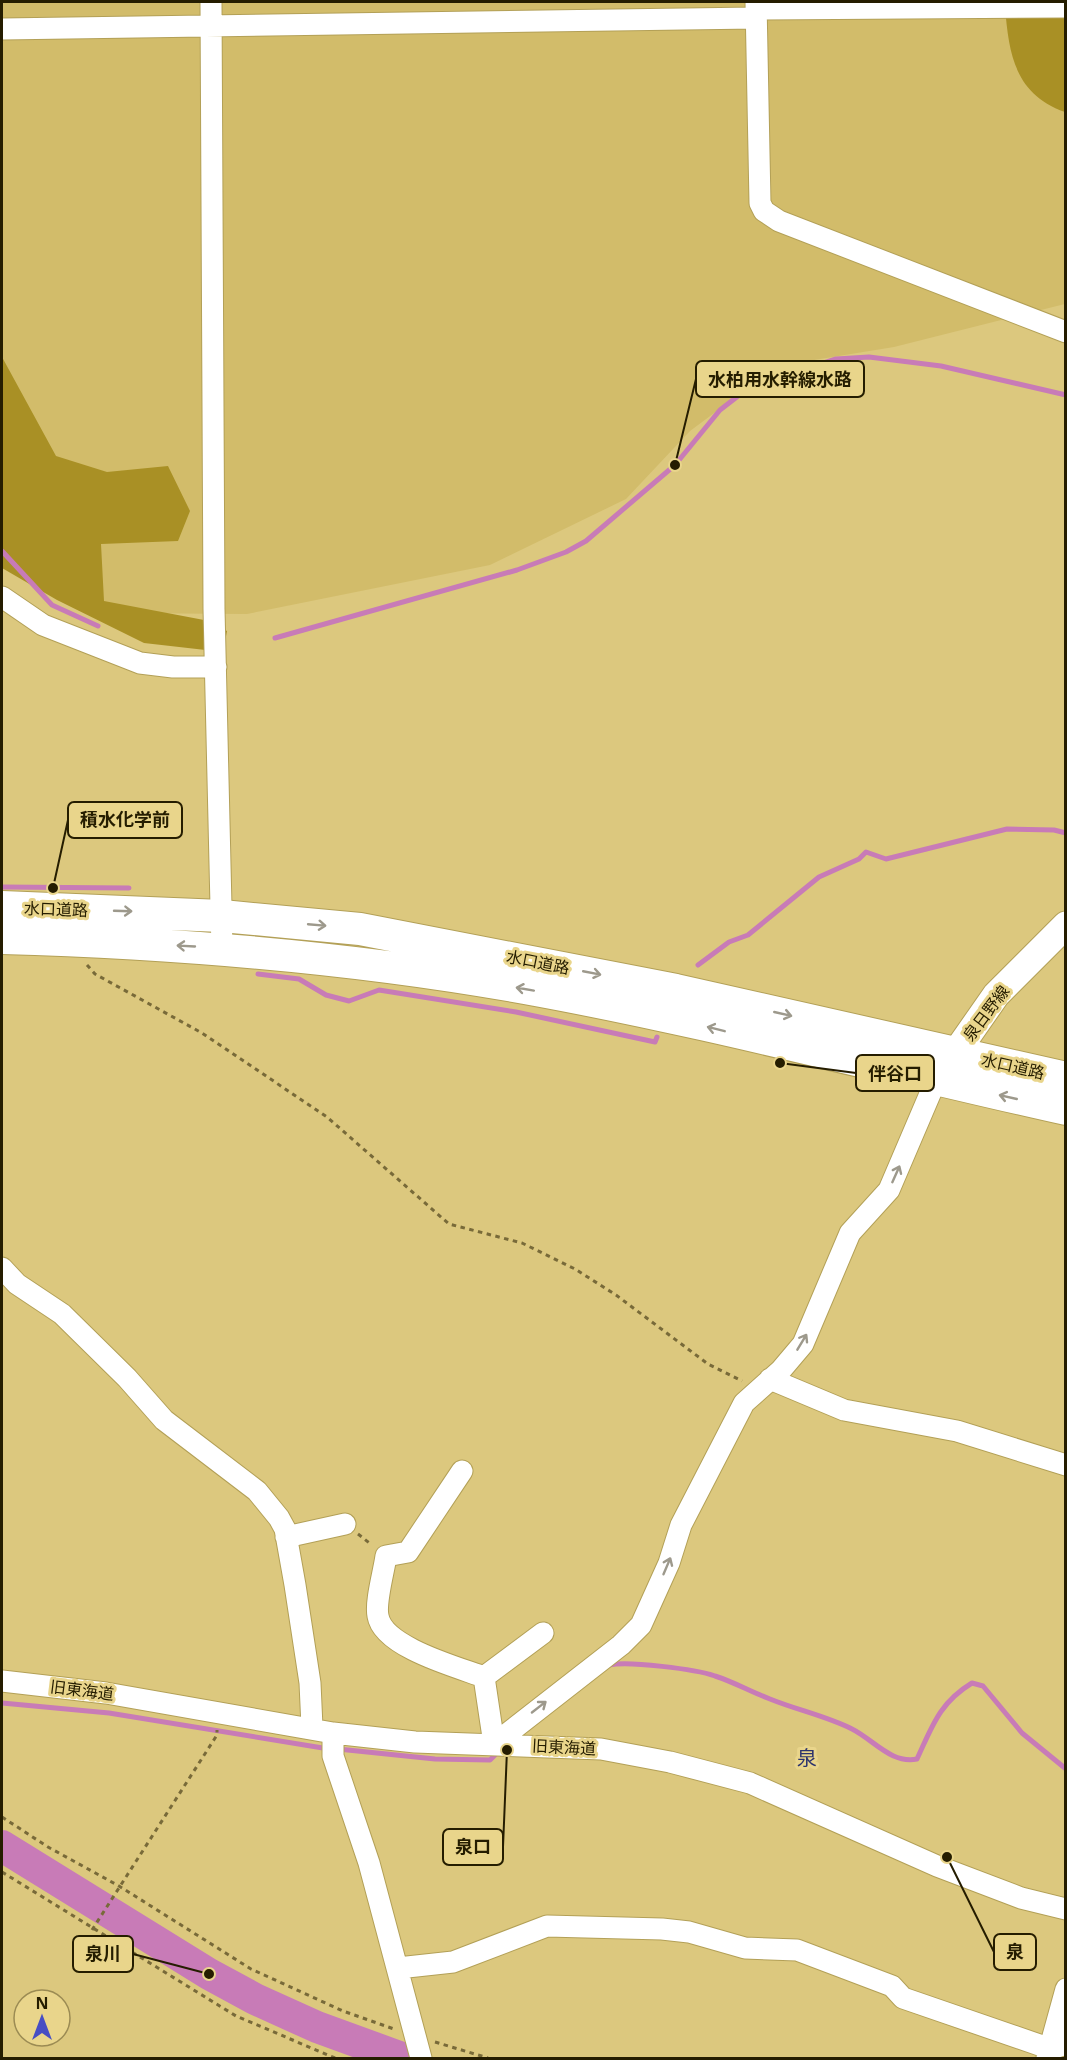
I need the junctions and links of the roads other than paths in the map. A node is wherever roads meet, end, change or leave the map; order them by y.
1 (211, 2) edge
2 (1065, 7) edge
3 (756, 10) edge
4 (211, 27) junction
5 (2, 29) edge
6 (1065, 332) edge
7 (2, 597) edge
8 (216, 667) junction
9 (2, 907) edge
10 (222, 916) junction
11 (1065, 925) edge
12 (2, 938) edge
13 (222, 948) junction
14 (957, 1053) junction
15 (1065, 1078) edge
16 (936, 1080) junction
17 (1065, 1109) edge
18 (2, 1268) edge
19 (766, 1382) junction
20 (1065, 1465) edge
21 (462, 1471) dead end
22 (345, 1524) road end
23 (286, 1536) junction
24 (543, 1633) dead end
25 (484, 1677) junction
26 (2, 1681) edge
27 (312, 1727) junction
28 (333, 1743) junction
29 (494, 1744) junction
30 (1065, 1910) edge
31 (398, 1968) junction
32 (1065, 1989) edge
33 (418, 2045) edge
34 (1054, 2051) edge

1 - 4 street
2 - 3 street
3 - 4 street
3 - 6 street
4 - 5 street
4 - 8 street
7 - 8 street
8 - 10 street
9 -> 10 highway, 水口道路
10 - 13 street
10 -> 14 highway, 水口道路
11 - 14 main road, 泉日野線
13 -> 12 highway, 水口道路
16 -> 13 highway, 水口道路
14 - 15 highway, 水口道路
14 - 16 main road, 泉日野線
17 -> 16 highway, 水口道路
19 -> 16 street
18 - 23 street
19 - 20 street
29 -> 19 street
21 - 25 street
22 - 23 street
23 - 27 street
24 - 25 street
25 - 29 street
26 - 27 street, 旧東海道
27 - 28 street, 旧東海道
28 - 29 street, 旧東海道
28 - 31 street
29 - 30 street, 旧東海道
31 - 33 street
31 - 34 street
32 - 34 street

